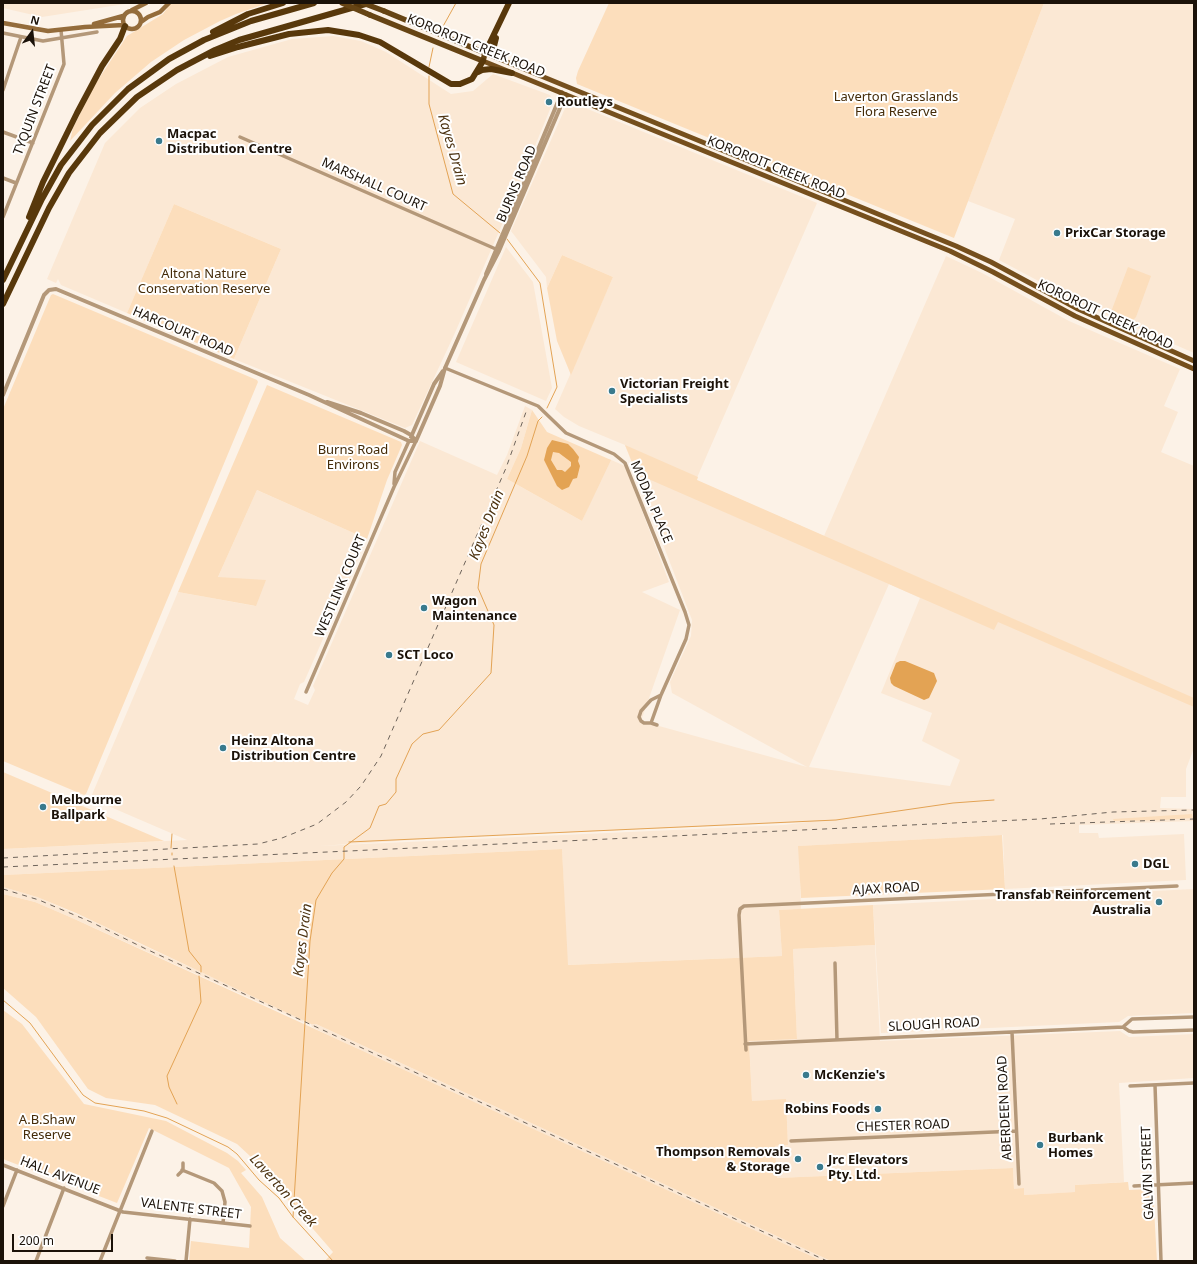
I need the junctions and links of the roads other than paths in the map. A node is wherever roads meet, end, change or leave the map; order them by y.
1 (146, 3) edge
2 (169, 3) edge
3 (283, 3) edge
4 (314, 3) edge
5 (342, 3) edge
6 (364, 3) edge
7 (369, 3) edge
8 (509, 3) edge
9 (130, 10) junction
10 (123, 16) junction
11 (141, 22) junction
12 (3, 23) edge
13 (124, 26) junction
14 (498, 26) junction
15 (85, 27) junction
16 (60, 30) junction
17 (97, 32) dead end
18 (3, 33) edge
19 (21, 37) junction
20 (61, 38) junction
21 (486, 53) junction
22 (496, 57) junction
23 (483, 61) junction
24 (152, 70) junction
25 (177, 70) junction
26 (478, 72) junction
27 (512, 73) junction
28 (4, 83) edge
29 (567, 86) junction
30 (3, 90) edge
31 (564, 93) junction
32 (552, 113) junction
33 (556, 117) junction
34 (674, 130) junction
35 (3, 132) edge
36 (671, 136) junction
37 (240, 137) dead end
38 (33, 142) junction
39 (745, 159) junction
40 (742, 166) junction
41 (3, 178) edge
42 (528, 180) junction
43 (16, 183) junction
44 (3, 217) edge
45 (945, 241) junction
46 (21, 242) junction
47 (942, 248) junction
48 (498, 250) junction
49 (3, 280) edge
50 (3, 304) edge
51 (1132, 334) junction
52 (1129, 340) junction
53 (1194, 361) edge
54 (445, 368) junction
55 (1194, 369) edge
56 (3, 395) edge
57 (309, 395) junction
58 (411, 435) junction
59 (416, 440) junction
60 (409, 441) junction
61 (394, 487) junction
62 (306, 692) dead end
63 (661, 695) junction
64 (651, 723) junction
65 (657, 726) dead end
66 (1177, 886) dead end
67 (834, 964) dead end
68 (1194, 1017) edge
69 (1123, 1027) junction
70 (1194, 1030) edge
71 (1012, 1032) junction
72 (837, 1040) junction
73 (745, 1044) junction
74 (746, 1050) dead end
75 (1194, 1083) edge
76 (1155, 1085) junction
77 (1130, 1086) dead end
78 (152, 1131) dead end
79 (1016, 1131) junction
80 (791, 1141) dead end
81 (183, 1163) dead end
82 (3, 1165) edge
83 (17, 1170) junction
84 (182, 1170) junction
85 (178, 1175) dead end
86 (1019, 1184) dead end
87 (1194, 1184) edge
88 (1158, 1185) junction
89 (1134, 1186) dead end
90 (64, 1188) junction
91 (3, 1206) edge
92 (120, 1210) junction
93 (190, 1219) junction
94 (223, 1223) junction
95 (250, 1226) dead end
96 (147, 1258) dead end
97 (36, 1261) edge
98 (100, 1261) edge
99 (175, 1261) edge
100 (186, 1261) edge
101 (1161, 1261) edge

1 - 9 main road
2 - 11 main road
3 - 24 highway
4 - 24 highway
5 - 23 highway, KOROROIT CREEK ROAD, bridge
6 - 21 highway, KOROROIT CREEK ROAD, bridge
7 - 25 highway
8 - 14 highway
9 - 10 main road
9 - 11 main road
10 - 13 main road
10 - 15 main road
11 - 13 main road
12 - 16 main road
13 - 15 main road
13 - 46 highway
14 - 21 highway
14 - 22 highway
15 - 16 main road
16 - 20 street, TYQUIN STREET
17 - 20 street
18 - 19 street
19 - 20 street
19 - 28 street
20 - 38 street, TYQUIN STREET
21 - 22 main road, KOROROIT CREEK ROAD
21 - 23 highway
22 - 29 main road, KOROROIT CREEK ROAD
23 - 26 highway
23 - 27 main road, KOROROIT CREEK ROAD
24 - 46 highway
25 - 26 highway
25 - 50 highway
26 - 27 highway
27 - 31 main road, KOROROIT CREEK ROAD
28 - 30 street
29 - 31 main road
29 - 34 main road, KOROROIT CREEK ROAD
31 - 32 street, BURNS ROAD
31 - 33 street, BURNS ROAD
31 - 36 main road, KOROROIT CREEK ROAD
32 - 33 street
32 - 42 street, BURNS ROAD
33 - 42 street, BURNS ROAD
34 - 36 main road
34 - 39 main road, KOROROIT CREEK ROAD
35 - 38 street
36 - 40 main road, KOROROIT CREEK ROAD
37 - 48 street, MARSHALL COURT
38 - 43 street, TYQUIN STREET
39 - 40 main road
39 - 45 main road, KOROROIT CREEK ROAD
40 - 47 main road, KOROROIT CREEK ROAD
41 - 43 street
42 - 48 street, BURNS ROAD
43 - 44 street, TYQUIN STREET
45 - 47 main road
45 - 51 main road, KOROROIT CREEK ROAD
46 - 49 highway
47 - 52 main road, KOROROIT CREEK ROAD
48 - 54 street, BURNS ROAD
51 - 52 main road
51 - 53 main road, KOROROIT CREEK ROAD
52 - 55 main road, KOROROIT CREEK ROAD
54 - 58 street, BURNS ROAD
54 - 59 street, BURNS ROAD
54 - 63 street, MODAL PLACE
56 - 57 street, HARCOURT ROAD
57 - 58 street, HARCOURT ROAD
57 - 60 street, HARCOURT ROAD
58 - 59 street, HARCOURT ROAD
58 - 60 street, BURNS ROAD
59 - 60 street
59 - 61 street, WESTLINK COURT
60 - 61 street, WESTLINK COURT
61 - 62 street, WESTLINK COURT
63 - 64 street, MODAL PLACE
63 - 64 street
64 - 65 street
66 - 73 street, AJAX ROAD
67 - 72 street
68 - 69 street, SLOUGH ROAD
69 - 70 street, SLOUGH ROAD
69 - 71 street, SLOUGH ROAD
71 - 72 street, SLOUGH ROAD
71 - 79 street, ABERDEEN ROAD
72 - 73 street, SLOUGH ROAD
73 - 74 street, AJAX ROAD
75 - 76 street
76 - 77 street
76 - 88 street, GALVIN STREET
78 - 92 street
79 - 80 street, CHESTER ROAD
79 - 86 street, ABERDEEN ROAD
81 - 84 street
82 - 83 street, HALL AVENUE
83 - 90 street, HALL AVENUE
83 - 91 street
84 - 85 street
84 - 94 street
87 - 88 street
88 - 89 street
88 - 101 street, GALVIN STREET
90 - 92 street, HALL AVENUE
90 - 97 street
92 - 93 street, VALENTE STREET
92 - 98 street
93 - 94 street, VALENTE STREET
93 - 100 street
94 - 95 street, VALENTE STREET
96 - 99 street

